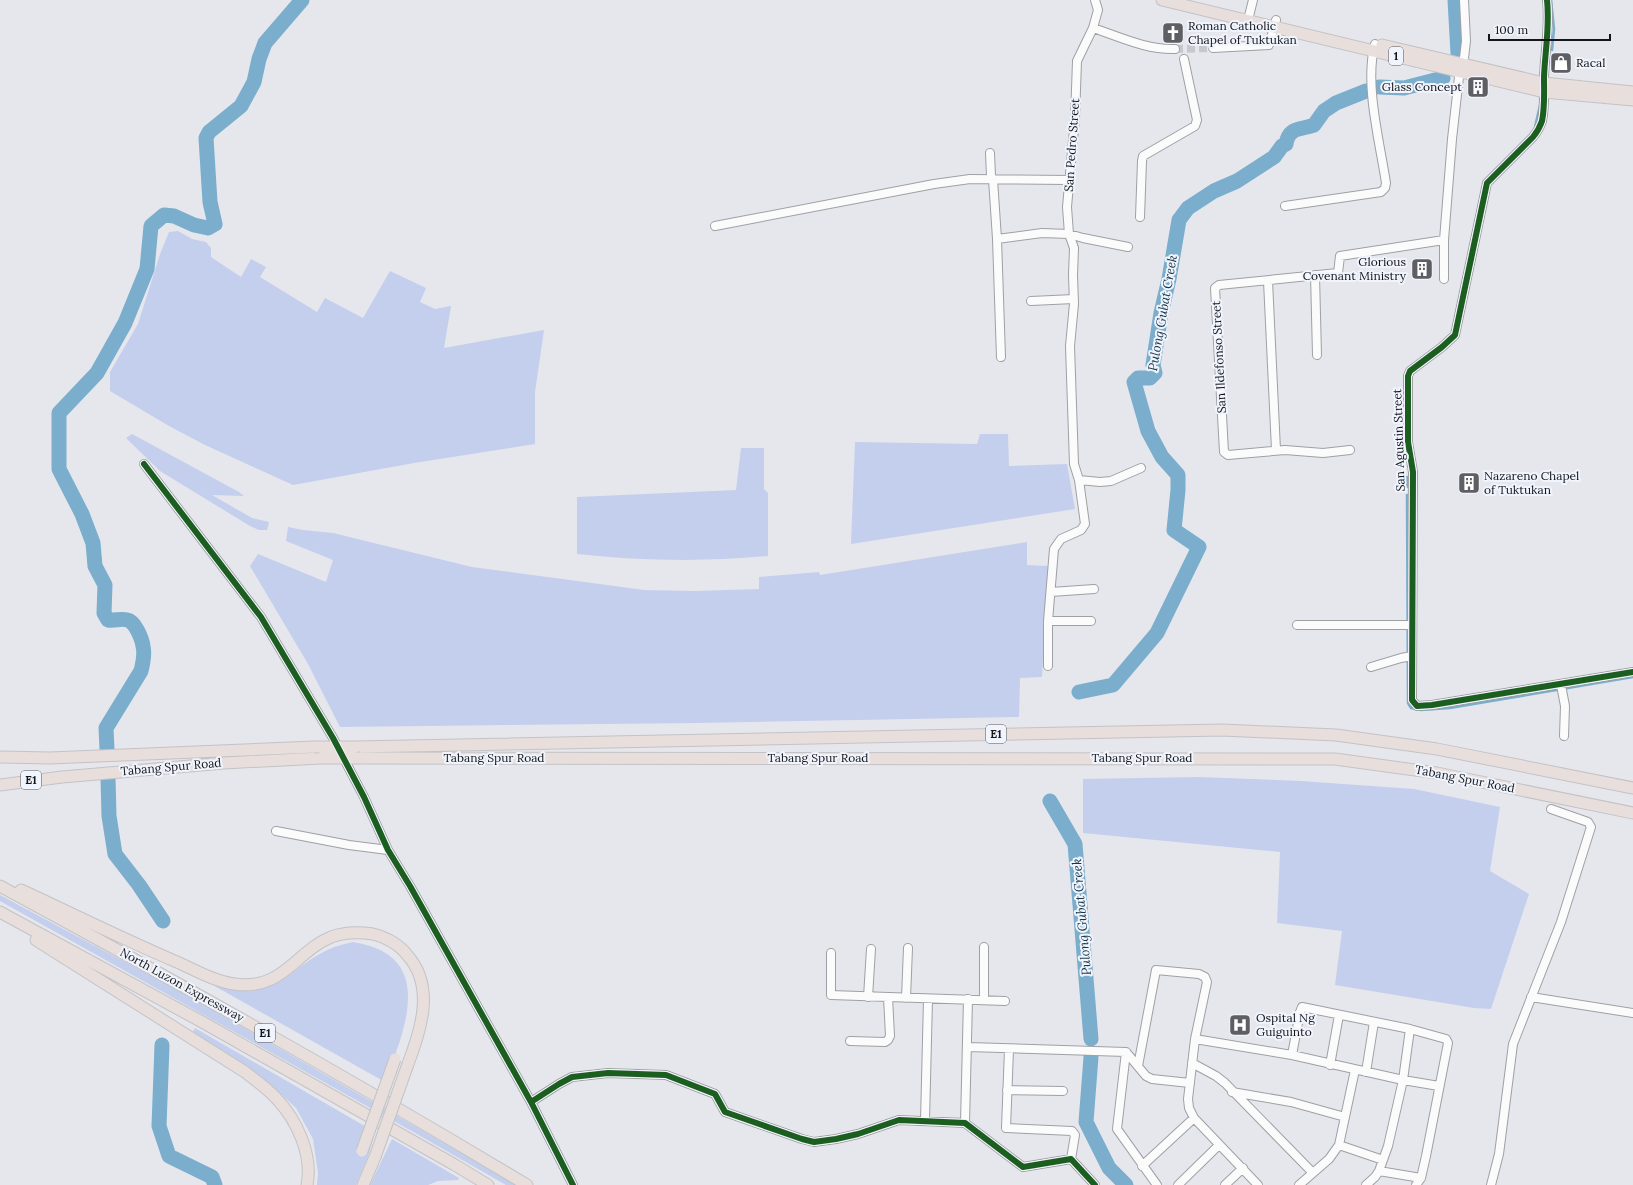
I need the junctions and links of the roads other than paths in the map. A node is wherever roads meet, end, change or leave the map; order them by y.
1 (1095, 0) edge
2 (1162, 0) edge
3 (1194, 0) edge
4 (1253, 0) edge
5 (1464, 0) edge
6 (1546, 0) edge
7 (1249, 17) junction
8 (1275, 23) junction
9 (1093, 28) junction
10 (1374, 47) junction
11 (1213, 48) tunnel mouth
12 (1175, 49) tunnel mouth
13 (1184, 59) dead end
14 (1461, 68) junction
15 (1544, 88) junction
16 (1633, 92) edge
17 (1633, 100) edge
18 (990, 153) dead end
19 (993, 179) junction
20 (1070, 180) junction
21 (1285, 206) dead end
22 (1140, 217) dead end
23 (715, 226) dead end
24 (1069, 234) junction
25 (996, 239) junction
26 (1444, 240) junction
27 (1128, 247) dead end
28 (1315, 275) junction
29 (1444, 279) dead end
30 (1268, 281) junction
31 (1074, 299) junction
32 (1031, 301) dead end
33 (1317, 355) dead end
34 (1001, 357) dead end
35 (1276, 450) junction
36 (1350, 450) dead end
37 (144, 464) dead end
38 (1141, 468) dead end
39 (1079, 480) junction
40 (1094, 589) dead end
41 (1051, 592) junction
42 (1048, 621) junction
43 (1091, 621) dead end
44 (1297, 625) dead end
45 (1412, 625) junction
46 (1412, 656) junction
47 (1048, 666) dead end
48 (1371, 667) dead end
49 (1633, 672) edge
50 (1561, 685) junction
51 (1564, 736) dead end
52 (0, 757) edge
53 (0, 785) edge
54 (1633, 788) edge
55 (1551, 809) dead end
56 (1633, 813) edge
57 (276, 831) dead end
58 (388, 850) junction
59 (0, 880) edge
60 (0, 886) edge
61 (0, 912) edge
62 (0, 917) edge
63 (984, 947) dead end
64 (871, 948) dead end
65 (908, 948) dead end
66 (831, 953) dead end
67 (868, 997) junction
68 (1531, 997) junction
69 (888, 998) junction
70 (906, 998) junction
71 (928, 999) junction
72 (968, 1000) junction
73 (984, 1000) junction
74 (1005, 1001) dead end
75 (1633, 1013) edge
76 (1339, 1015) junction
77 (1374, 1022) junction
78 (1410, 1029) junction
79 (1195, 1039) junction
80 (850, 1042) dead end
81 (968, 1047) junction
82 (1009, 1049) junction
83 (1126, 1052) junction
84 (1292, 1055) junction
85 (395, 1059) dead end
86 (1192, 1063) junction
87 (1330, 1065) junction
88 (1138, 1066) junction
89 (1355, 1070) junction
90 (1366, 1072) junction
91 (1403, 1080) junction
92 (1190, 1083) junction
93 (1439, 1086) junction
94 (1007, 1090) junction
95 (1063, 1091) dead end
96 (1232, 1092) junction
97 (531, 1102) junction
98 (1344, 1117) junction
99 (1194, 1118) junction
100 (926, 1121) junction
101 (965, 1123) junction
102 (1219, 1145) junction
103 (1339, 1145) junction
104 (362, 1151) dead end
105 (1072, 1159) junction
106 (1383, 1160) junction
107 (1142, 1166) junction
108 (1242, 1168) junction
109 (1379, 1171) junction
110 (1313, 1173) junction
111 (1419, 1182) edge
112 (307, 1185) edge
113 (363, 1185) edge
114 (488, 1185) edge
115 (528, 1185) edge
116 (573, 1185) edge
117 (1095, 1185) edge
118 (1157, 1185) edge
119 (1178, 1185) edge
120 (1225, 1185) edge
121 (1258, 1185) edge
122 (1299, 1185) edge
123 (1366, 1185) edge
124 (1491, 1185) edge

1 - 9 street, San Pedro Street
2 - 7 highway, 1
3 - 7 highway, 1
4 - 7 street
5 - 14 street
6 - 15 street, San Agustin Street
7 - 8 highway, 1
8 - 10 highway, 1
8 - 11 street
9 - 12 street
9 - 20 street, San Pedro Street
10 - 14 highway, 1
10 - 21 street
13 - 22 street
14 - 15 highway, 1
14 - 26 street
15 - 16 highway, 1
15 - 17 highway, 1
15 - 45 street, San Agustin Street
18 - 19 street
19 - 20 street
19 - 23 street
19 - 25 street
20 - 24 street, San Pedro Street
24 - 25 street
24 - 27 street
24 - 31 street, San Pedro Street
25 - 34 street
26 - 28 street, San Ildefonso Street
26 - 29 street
28 - 30 street, San Ildefonso Street
28 - 33 street
30 - 35 street
30 - 35 street, San Ildefonso Street
31 - 32 street
31 - 39 street, San Pedro Street
35 - 36 street, San Ildefonso Street
37 - 58 street
38 - 39 street
39 - 41 street, San Pedro Street
40 - 41 street
41 - 42 street
42 - 43 street
42 - 47 street
44 - 45 street
45 - 46 street, San Agustin Street
46 - 48 street
46 - 50 street, San Agustin Street
49 - 50 street, San Agustin Street
50 - 51 street
52 - 54 highway, Tabang Spur Road / E1, bridge
53 - 56 highway, Tabang Spur Road / E1, bridge
55 - 68 street
57 - 58 street
58 - 97 street
59 - 113 highway, bridge
60 - 115 highway, North Luzon Expressway / E1
61 - 114 highway, North Luzon Expressway / E1
62 - 112 highway
63 - 73 street
64 - 67 street
65 - 70 street
66 - 67 street
67 - 69 street
68 - 75 street
68 - 124 street
69 - 70 street
69 - 80 street
70 - 71 street
71 - 72 street
71 - 100 street
72 - 73 street
72 - 81 street
73 - 74 street
76 - 77 street
76 - 84 street
76 - 87 street
77 - 78 street
77 - 90 street
78 - 91 street
78 - 93 street
79 - 84 street
79 - 86 street
79 - 88 street
81 - 82 street
81 - 101 street
82 - 83 street
82 - 94 street
83 - 88 street
83 - 107 street
84 - 87 street
85 - 104 highway, bridge
86 - 92 street
86 - 96 street
87 - 89 street
88 - 92 street
89 - 90 street
89 - 98 street
90 - 91 street
91 - 93 street
91 - 106 street
92 - 99 street
93 - 111 street
94 - 95 street
94 - 105 street
96 - 98 street
96 - 110 street
97 - 100 street
97 - 116 street
98 - 103 street
99 - 102 street
99 - 107 street
100 - 101 street
101 - 105 street
102 - 108 street
102 - 119 street
103 - 106 street
103 - 110 street
105 - 117 street
106 - 109 street
107 - 118 street
108 - 120 street
108 - 121 street
109 - 111 street
109 - 123 street
110 - 122 street

